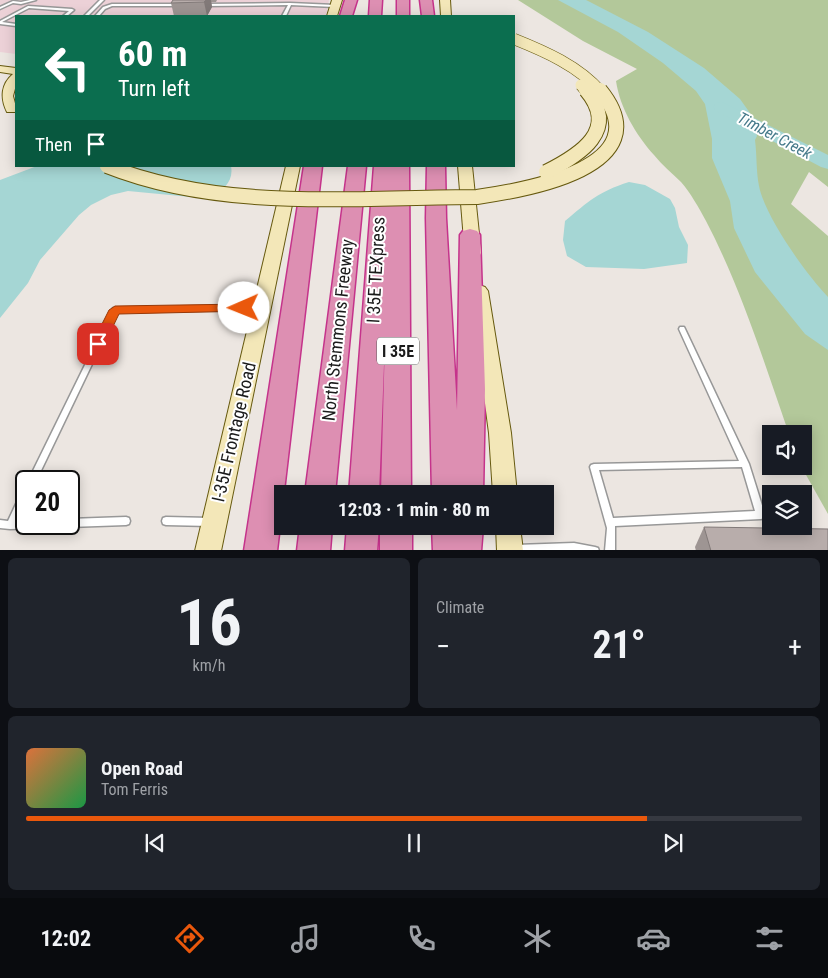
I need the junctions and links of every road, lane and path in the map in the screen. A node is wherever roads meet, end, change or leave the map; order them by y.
1 (34, 0) edge
2 (102, 0) edge
3 (351, 0) edge
4 (376, 0) edge
5 (404, 0) edge
6 (426, 0) edge
7 (445, 0) edge
8 (6, 1) edge
9 (15, 1) edge
10 (21, 3) junction
11 (290, 4) junction
12 (184, 5) edge
13 (203, 5) edge
14 (28, 7) junction
15 (0, 8) edge
16 (335, 8) edge
17 (66, 15) edge
18 (87, 15) edge
19 (98, 15) edge
20 (285, 15) edge
21 (346, 15) edge
22 (375, 15) edge
23 (403, 15) edge
24 (428, 15) edge
25 (446, 15) edge
26 (0, 22) edge
27 (15, 26) edge
28 (515, 40) edge
29 (515, 47) edge
30 (0, 62) edge
31 (15, 64) edge
32 (0, 69) edge
33 (15, 71) edge
34 (15, 79) edge
35 (0, 102) edge
36 (14, 110) edge
37 (110, 167) edge
38 (141, 167) edge
39 (293, 167) edge
40 (313, 167) edge
41 (357, 167) edge
42 (383, 167) edge
43 (400, 167) edge
44 (436, 167) edge
45 (465, 167) edge
46 (470, 235) junction
47 (262, 308) junction
48 (682, 329) dead end
49 (745, 464) junction
50 (37, 470) edge
51 (321, 485) edge
52 (365, 485) edge
53 (396, 485) edge
54 (447, 485) edge
55 (468, 485) edge
56 (505, 485) edge
57 (15, 515) edge
58 (126, 521) dead end
59 (166, 521) dead end
60 (214, 522) junction
61 (609, 522) junction
62 (80, 523) edge
63 (0, 524) edge
64 (10, 525) junction
65 (15, 525) edge
66 (315, 535) edge
67 (363, 535) edge
68 (396, 535) edge
69 (448, 535) edge
70 (466, 535) edge
71 (509, 542) edge
72 (208, 550) edge
73 (260, 550) edge
74 (314, 550) edge
75 (362, 550) edge
76 (396, 550) edge
77 (449, 550) edge
78 (465, 550) edge
79 (595, 550) edge
80 (610, 550) edge

1 - 10 lane
2 - 18 lane
3 - 21 highway
4 - 22 highway
5 - 23 highway
6 - 24 highway
7 - 25 main road
8 - 9 lane
9 - 10 lane
9 - 15 lane
10 - 14 lane
11 - 13 lane
11 - 16 lane
11 - 20 lane
12 - 19 lane
14 - 17 lane
14 - 26 lane
26 - 27 lane
28 - 37 main road, bridge
29 - 38 main road, bridge
30 - 31 main road
32 - 33 main road
34 - 36 main road
35 - 36 main road
39 - 47 main road, I-35E Frontage Road
40 - 73 highway
41 - 51 highway, North Stemmons Freeway
42 - 52 highway, I 35E TEXpress
43 - 53 highway, I 35E
44 - 54 highway
45 - 46 main road
46 - 55 highway
46 - 56 main road
47 - 50 lane
47 - 60 main road, I-35E Frontage Road
48 - 49 lane
49 - 61 lane
49 - 61 lane
57 - 64 lane
58 - 62 lane
59 - 60 lane
60 - 72 main road, I-35E Frontage Road
61 - 80 lane
63 - 64 lane
64 - 65 lane
66 - 74 highway
67 - 75 highway
68 - 76 highway
69 - 77 highway
70 - 78 highway
71 - 79 lane

